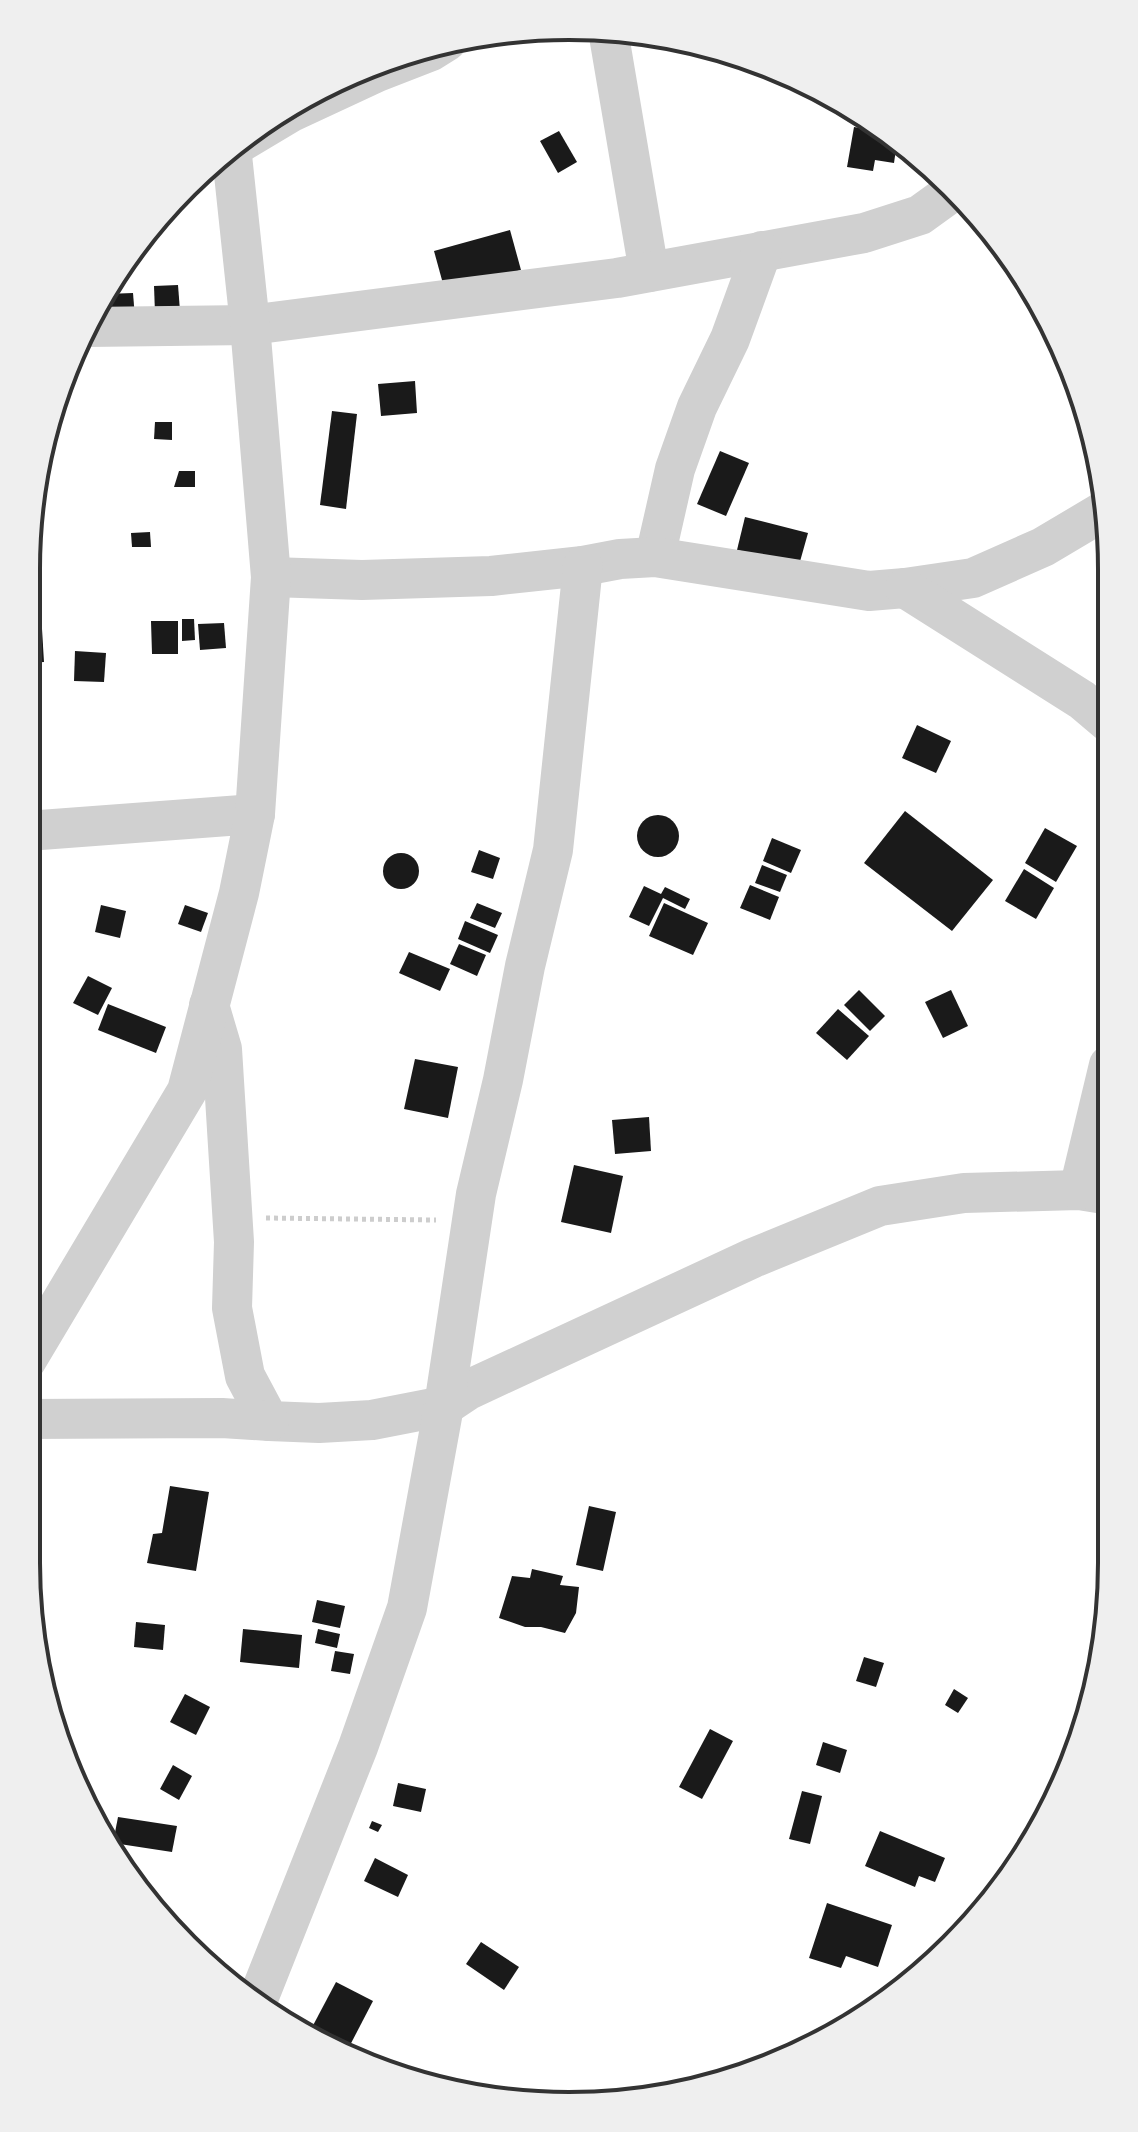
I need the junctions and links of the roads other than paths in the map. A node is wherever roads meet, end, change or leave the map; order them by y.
1 (610, 42) edge
2 (232, 161) edge
3 (945, 197) edge
4 (762, 251) junction
5 (649, 272) junction
6 (250, 325) junction
7 (99, 327) edge
8 (1095, 516) edge
9 (655, 557) junction
10 (583, 566) junction
11 (271, 577) junction
12 (905, 588) junction
13 (1098, 714) edge
14 (255, 814) junction
15 (40, 830) edge
16 (209, 1005) junction
17 (1098, 1158) edge
18 (1094, 1192) edge
19 (40, 1338) edge
20 (444, 1406) junction
21 (40, 1419) edge
22 (269, 1421) junction
23 (261, 1993) edge

1 - 5 street
2 - 6 street
3 - 4 street
4 - 5 street
4 - 9 street
5 - 6 street
6 - 7 street
6 - 11 street
8 - 12 street
9 - 10 street
9 - 12 street
10 - 11 street
10 - 20 street
11 - 14 street
12 - 13 street
14 - 15 street
14 - 16 street
16 - 19 street
16 - 22 street
17 - 18 street
18 - 20 street
20 - 22 street
20 - 23 street
21 - 22 street

